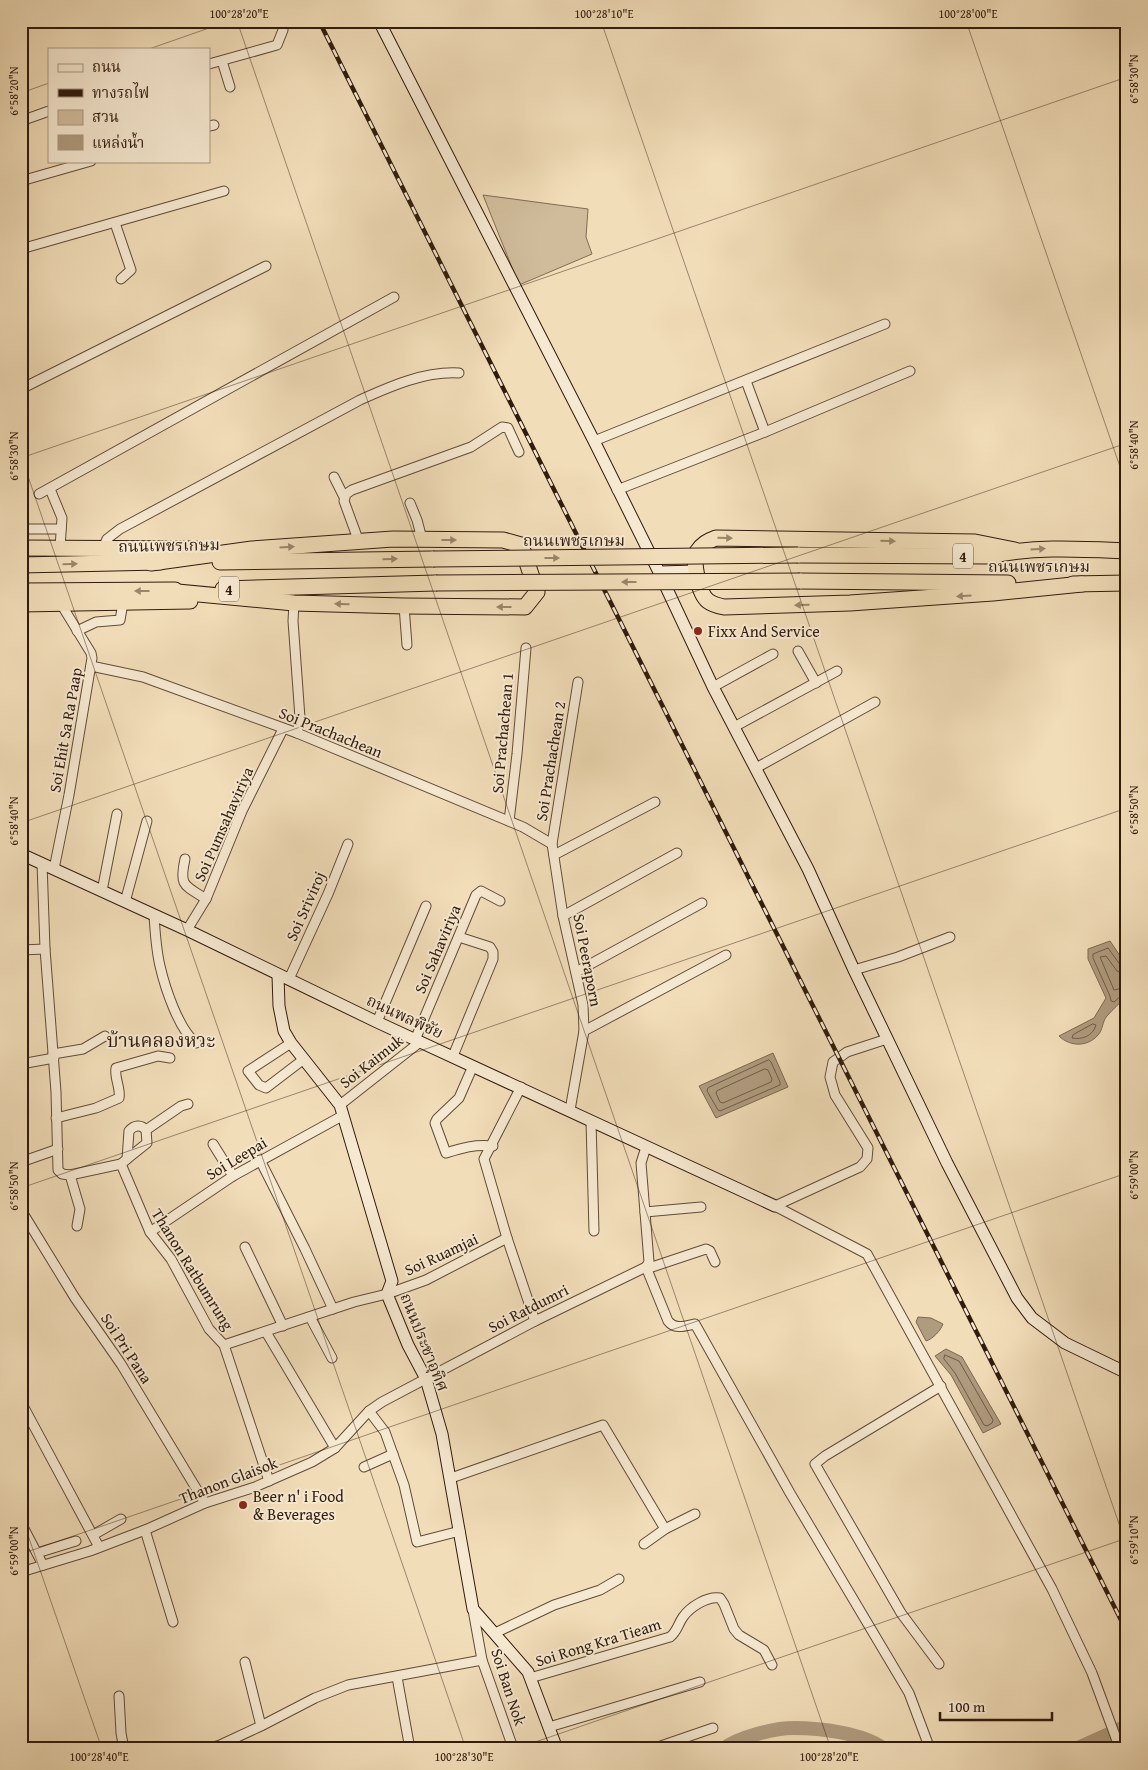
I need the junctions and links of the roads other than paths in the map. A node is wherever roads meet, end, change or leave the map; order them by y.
1 (284, 21) edge
2 (379, 21) edge
3 (222, 61) junction
4 (210, 64) edge
5 (230, 87) dead end
6 (48, 111) edge
7 (21, 121) edge
8 (87, 162) edge
9 (21, 181) edge
10 (224, 191) dead end
11 (115, 223) junction
12 (21, 249) edge
13 (266, 266) dead end
14 (121, 279) dead end
15 (394, 297) dead end
16 (885, 324) dead end
17 (910, 371) dead end
18 (459, 373) dead end
19 (746, 381) junction
20 (21, 389) edge
21 (765, 432) junction
22 (594, 441) junction
23 (519, 452) dead end
24 (334, 477) dead end
25 (50, 489) junction
26 (617, 490) junction
27 (39, 494) dead end
28 (344, 497) junction
29 (410, 503) dead end
30 (62, 528) junction
31 (21, 529) edge
32 (422, 539) junction
33 (359, 542) junction
34 (21, 548) edge
35 (60, 548) junction
36 (103, 548) junction
37 (252, 549) junction
38 (1015, 550) junction
39 (1127, 551) edge
40 (151, 562) junction
41 (21, 565) edge
42 (659, 572) junction
43 (696, 572) junction
44 (1127, 583) edge
45 (1082, 584) junction
46 (21, 591) edge
47 (167, 591) junction
48 (247, 600) junction
49 (123, 603) junction
50 (294, 603) junction
51 (21, 604) edge
52 (60, 604) junction
53 (404, 606) junction
54 (78, 631) junction
55 (407, 645) dead end
56 (526, 648) dead end
57 (798, 650) dead end
58 (773, 654) dead end
59 (91, 666) junction
60 (837, 671) dead end
61 (578, 682) dead end
62 (816, 682) junction
63 (713, 687) junction
64 (875, 702) dead end
65 (734, 727) junction
66 (283, 729) junction
67 (298, 733) junction
68 (756, 768) junction
69 (655, 802) dead end
70 (117, 814) dead end
71 (147, 821) dead end
72 (509, 821) junction
73 (348, 844) dead end
74 (552, 844) junction
75 (677, 853) dead end
76 (21, 854) edge
77 (554, 855) junction
78 (185, 859) dead end
79 (42, 863) junction
80 (54, 869) junction
81 (102, 890) junction
82 (206, 899) junction
83 (500, 901) dead end
84 (125, 902) junction
85 (702, 903) dead end
86 (426, 906) dead end
87 (154, 915) junction
88 (563, 916) junction
89 (187, 930) junction
90 (459, 937) junction
91 (950, 937) dead end
92 (45, 948) junction
93 (21, 950) edge
94 (726, 955) dead end
95 (854, 970) junction
96 (576, 972) junction
97 (283, 977) junction
98 (377, 1022) junction
99 (584, 1031) junction
100 (105, 1036) dead end
101 (887, 1039) junction
102 (418, 1041) junction
103 (196, 1043) dead end
104 (290, 1043) junction
105 (54, 1056) junction
106 (453, 1056) junction
107 (170, 1058) dead end
108 (304, 1059) junction
109 (21, 1064) edge
110 (473, 1066) junction
111 (521, 1088) junction
112 (188, 1104) dead end
113 (341, 1110) junction
114 (570, 1110) junction
115 (56, 1118) junction
116 (591, 1121) junction
117 (146, 1130) junction
118 (213, 1144) dead end
119 (493, 1146) junction
120 (646, 1147) junction
121 (58, 1150) junction
122 (260, 1160) junction
123 (124, 1161) junction
124 (21, 1162) edge
125 (70, 1175) junction
126 (233, 1176) junction
127 (701, 1206) dead end
128 (775, 1206) junction
129 (21, 1210) edge
130 (645, 1212) junction
131 (77, 1226) dead end
132 (594, 1231) dead end
133 (150, 1232) junction
134 (507, 1238) junction
135 (245, 1247) dead end
136 (715, 1262) dead end
137 (646, 1267) junction
138 (387, 1294) junction
139 (333, 1309) junction
140 (310, 1317) junction
141 (535, 1321) junction
142 (283, 1326) junction
143 (266, 1332) junction
144 (224, 1345) junction
145 (332, 1358) dead end
146 (1127, 1373) edge
147 (426, 1379) junction
148 (941, 1386) junction
149 (21, 1402) edge
150 (369, 1411) junction
151 (335, 1448) junction
152 (393, 1454) junction
153 (364, 1467) dead end
154 (451, 1478) junction
155 (269, 1481) junction
156 (205, 1503) junction
157 (696, 1514) dead end
158 (121, 1519) dead end
159 (21, 1523) edge
160 (665, 1529) junction
161 (145, 1530) junction
162 (460, 1531) junction
163 (93, 1535) junction
164 (76, 1541) dead end
165 (644, 1544) dead end
166 (99, 1547) junction
167 (37, 1553) junction
168 (43, 1565) junction
169 (21, 1572) edge
170 (619, 1579) dead end
171 (473, 1609) junction
172 (173, 1622) dead end
173 (494, 1632) junction
174 (482, 1660) junction
175 (245, 1662) dead end
176 (939, 1664) dead end
177 (772, 1665) dead end
178 (398, 1677) junction
179 (530, 1678) junction
180 (700, 1682) dead end
181 (119, 1696) dead end
182 (261, 1726) junction
183 (549, 1727) junction
184 (713, 1728) dead end
185 (512, 1745) dead end
186 (774, 1748) edge
187 (124, 1749) edge
188 (207, 1749) edge
189 (410, 1749) edge
190 (557, 1749) edge
191 (652, 1749) edge
192 (810, 1749) edge
193 (930, 1749) edge
194 (1120, 1749) edge

1 - 3 street
2 - 22 street
3 - 4 street
3 - 5 street
6 - 7 street
8 - 9 street
10 - 11 street
11 - 12 street
11 - 14 street
13 - 20 street
15 - 25 street
16 - 19 street
17 - 21 street
18 - 36 street
19 - 21 street
19 - 22 street
21 - 26 street
22 - 26 street
23 - 28 street
24 - 28 street
25 - 27 street
25 - 30 street
26 - 42 street
28 - 33 street
29 - 32 street
30 - 31 street
30 - 35 street
32 - 33 highway
32 -> 53 highway
37 -> 33 highway
34 - 35 highway
35 - 36 highway
36 - 37 highway
37 - 40 highway
38 -> 39 highway, ถนนเพชรเกษม / 4
40 -> 38 highway, ถนนเพชรเกษม / 4, bridge
43 -> 38 highway
41 -> 40 highway, ถนนเพชรเกษม / 4
42 - 43 street
42 - 63 street
45 -> 43 highway
44 - 45 highway, ถนนเพชรเกษม / 4
45 -> 47 highway, ถนนเพชรเกษม / 4, bridge
47 -> 46 highway, ถนนเพชรเกษม / 4
47 - 48 highway
48 - 49 highway
48 - 50 highway
49 - 52 highway
49 - 54 street
53 -> 50 highway
50 - 67 street
51 - 52 highway
52 - 54 street, Soi Ehit Sa Ra Paap
53 - 55 street
54 - 59 street, Soi Ehit Sa Ra Paap
56 - 72 street, Soi Prachachean 1
57 - 62 street
58 - 63 street
59 - 66 street, Soi Prachachean
59 - 80 street, Soi Ehit Sa Ra Paap
60 - 62 street
61 - 74 street, Soi Prachachean 2
62 - 65 street
63 - 65 street
64 - 68 street
65 - 68 street
66 - 67 street, Soi Prachachean
66 - 82 street, Soi Pumsahaviriya
67 - 72 street, Soi Prachachean
68 - 95 street
69 - 77 street
70 - 81 street
71 - 84 street
72 - 74 street, Soi Prachachean
73 - 97 street, Soi Sriviroj
74 - 77 street, Soi Peeraporn
75 - 88 street
76 - 79 street, ถนนพลพิชัย
77 - 88 street, Soi Peeraporn
78 - 82 street
79 - 80 street, ถนนพลพิชัย
79 - 92 street
80 - 81 street, ถนนพลพิชัย
81 - 84 street, ถนนพลพิชัย
82 - 89 street, Soi Pumsahaviriya
83 - 90 street, Soi Sahaviriya
84 - 87 street, ถนนพลพิชัย
85 - 96 street
86 - 98 street
87 - 89 street, ถนนพลพิชัย
87 - 103 street
88 - 96 street, Soi Peeraporn
89 - 97 street, ถนนพลพิชัย
90 - 102 street, Soi Sahaviriya
90 - 106 street
91 - 95 street
92 - 93 street
92 - 105 street
94 - 99 street
95 - 101 street
96 - 99 street, Soi Peeraporn
97 - 98 street, ถนนพลพิชัย
97 - 104 street, ถนนประชาอุทิศ
98 - 102 street, ถนนพลพิชัย
99 - 114 street, Soi Peeraporn
100 - 105 street
101 - 128 street
101 - 146 street
102 - 106 street, ถนนพลพิชัย
102 - 113 street, Soi Kaimuk
104 - 108 street, ถนนประชาอุทิศ
104 - 108 street
105 - 109 street
105 - 115 street
106 - 110 street, ถนนพลพิชัย
107 - 115 street
108 - 113 street, ถนนประชาอุทิศ
110 - 111 street, ถนนพลพิชัย
110 - 119 street
111 - 114 street, ถนนพลพิชัย
111 - 119 street
112 - 117 street
113 - 122 street, Soi Leepai
113 - 138 street, ถนนประชาอุทิศ
114 - 116 street, ถนนพลพิชัย
115 - 121 street
116 - 120 street, ถนนพลพิชัย
116 - 132 street
117 - 123 street
117 - 123 street
118 - 126 street
119 - 134 street
120 - 128 street, ถนนพลพิชัย
120 - 130 street
121 - 124 street
121 - 125 street
122 - 126 street, Soi Leepai
122 - 139 street
123 - 125 street
123 - 133 street, Thanon Ratbumrung
125 - 131 street
126 - 133 street, Soi Leepai
127 - 130 street
128 - 148 street
129 - 156 street, Soi Pri Pana
130 - 137 street
133 - 144 street, Thanon Ratbumrung
134 - 138 street, Soi Ruamjai
134 - 141 street
135 - 142 street
136 - 137 street, Soi Ratdumri
137 - 141 street, Soi Ratdumri
137 - 193 street
138 - 139 street, Soi Ruamjai
138 - 147 street, ถนนประชาอุทิศ
139 - 140 street, Soi Ruamjai
140 - 142 street, Soi Ruamjai
140 - 145 street
141 - 147 street, Soi Ratdumri
142 - 143 street, Soi Ruamjai
143 - 144 street, Soi Ruamjai
143 - 151 street
144 - 155 street
147 - 150 street, Thanon Glaisok
147 - 154 street, ถนนประชาอุทิศ
148 - 176 street
148 - 194 street
149 - 163 street
150 - 151 street, Thanon Glaisok
150 - 152 street
151 - 155 street, Thanon Glaisok
152 - 153 street
152 - 162 street
154 - 160 street
154 - 162 street, ถนนประชาอุทิศ
155 - 156 street, Thanon Glaisok
156 - 161 street, Thanon Glaisok
157 - 160 street
158 - 163 street
159 - 167 street
160 - 165 street
161 - 166 street, Thanon Glaisok
161 - 172 street
162 - 171 street, ถนนประชาอุทิศ
163 - 166 street
164 - 167 street
166 - 168 street, Thanon Glaisok
167 - 168 street
168 - 169 street, Thanon Glaisok
170 - 173 street
171 - 173 street
171 - 174 street, Soi Ban Nok
173 - 179 street
174 - 178 street
174 - 185 street, Soi Ban Nok
175 - 182 street
177 - 179 street, Soi Rong Kra Tieam
178 - 182 street
178 - 189 street
179 - 183 street
180 - 183 street
181 - 187 street
182 - 188 street
183 - 190 street
184 - 191 street
186 - 192 street

